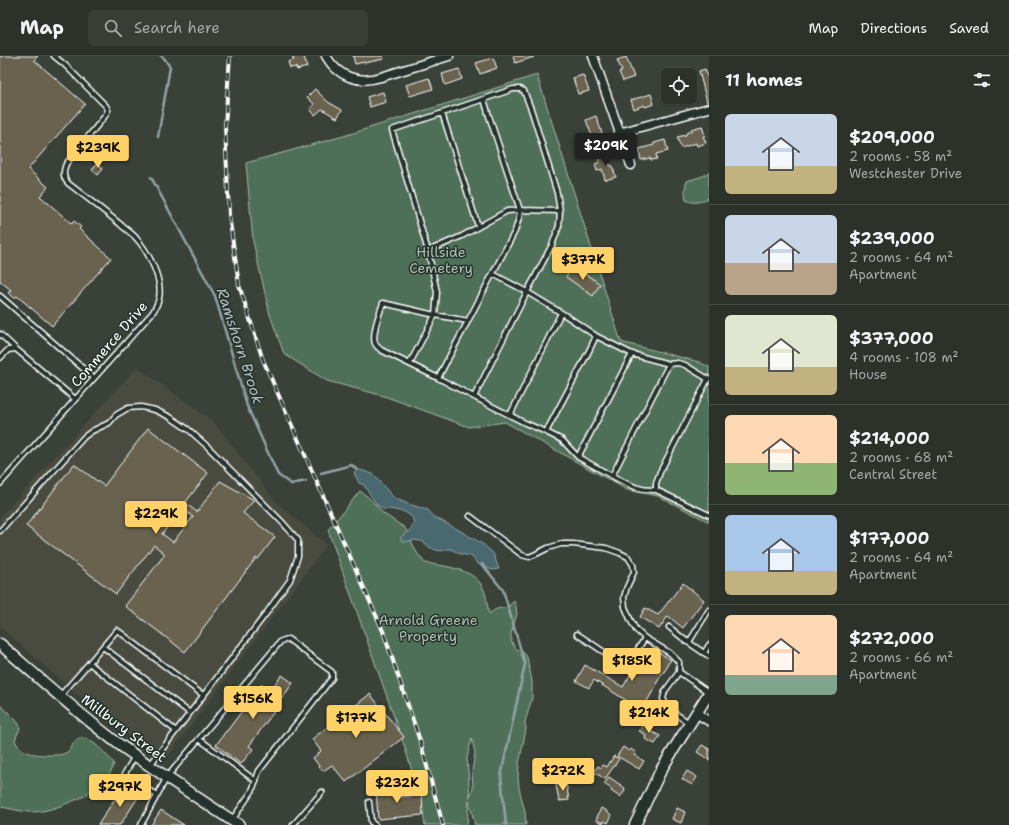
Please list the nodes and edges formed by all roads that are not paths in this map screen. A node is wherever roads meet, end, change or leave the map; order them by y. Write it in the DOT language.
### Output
graph roads {
  1 [pos="54,56"];
  2 [pos="326,56"];
  3 [pos="449,56"];
  4 [pos="593,56"];
  5 [pos="484,99"];
  6 [pos="709,108"];
  7 [pos="442,113"];
  8 [pos="619,133"];
  9 [pos="630,165"];
  10 [pos="520,210"];
  11 [pos="560,211"];
  12 [pos="478,226"];
  13 [pos="428,251"];
  14 [pos="493,274"];
  15 [pos="527,292"];
  16 [pos="0,296"];
  17 [pos="561,312"];
  18 [pos="435,315"];
  19 [pos="468,321"];
  20 [pos="0,334"];
  21 [pos="596,336"];
  22 [pos="16,349"];
  23 [pos="632,354"];
  24 [pos="0,358"];
  25 [pos="410,363"];
  26 [pos="669,364"];
  27 [pos="94,378"];
  28 [pos="438,378"];
  29 [pos="708,379"];
  30 [pos="474,397"];
  31 [pos="75,399"];
  32 [pos="510,415"];
  33 [pos="546,432"];
  34 [pos="578,457"];
  35 [pos="612,476"];
  36 [pos="0,484"];
  37 [pos="656,490"];
  38 [pos="709,515"];
  39 [pos="470,516"];
  40 [pos="0,530"];
  41 [pos="709,610"];
  42 [pos="669,627"];
  43 [pos="577,634"];
  44 [pos="645,638"];
  45 [pos="689,642"];
  46 [pos="709,645"];
  47 [pos="1,647"];
  48 [pos="103,647"];
  49 [pos="704,653"];
  50 [pos="709,656"];
  51 [pos="89,663"];
  52 [pos="679,672"];
  53 [pos="709,693"];
  54 [pos="203,695"];
  55 [pos="60,696"];
  56 [pos="190,713"];
  57 [pos="696,713"];
  58 [pos="709,721"];
  59 [pos="690,723"];
  60 [pos="176,731"];
  61 [pos="199,739"];
  62 [pos="135,756"];
  63 [pos="150,766"];
  64 [pos="167,777"];
  65 [pos="256,781"];
  66 [pos="322,792"];
  67 [pos="157,795"];
  68 [pos="369,802"];
  69 [pos="235,823"];
  70 [pos="141,825"];
  71 [pos="293,825"];
  72 [pos="375,825"];
  73 [pos="635,825"];
  1 -- 27 [label="lane, Commerce Drive"];
  2 -- 3 [label="street"];
  4 -- 8 [label="street"];
  5 -- 7 [label="lane"];
  5 -- 10 [label="lane"];
  5 -- 11 [label="lane"];
  6 -- 8 [label="street"];
  7 -- 12 [label="lane"];
  7 -- 13 [label="lane"];
  8 -- 9 [label="street"];
  10 -- 11 [label="lane"];
  10 -- 12 [label="lane"];
  10 -- 14 [label="lane"];
  11 -- 15 [label="lane"];
  12 -- 13 [label="lane"];
  13 -- 18 [label="lane"];
  14 -- 15 [label="lane"];
  14 -- 19 [label="lane"];
  15 -- 17 [label="lane"];
  15 -- 30 [label="lane"];
  16 -- 27 [label="lane"];
  17 -- 21 [label="lane"];
  17 -- 32 [label="lane"];
  18 -- 19 [label="lane"];
  18 -- 25 [label="lane"];
  18 -- 25 [label="lane"];
  19 -- 28 [label="lane"];
  20 -- 22 [label="lane"];
  21 -- 23 [label="lane"];
  21 -- 33 [label="lane"];
  22 -- 24 [label="lane"];
  22 -- 31 [label="lane"];
  23 -- 26 [label="lane"];
  23 -- 34 [label="lane"];
  25 -- 28 [label="lane"];
  26 -- 29 [label="lane"];
  26 -- 35 [label="lane"];
  27 -- 31 [label="lane, Commerce Drive"];
  28 -- 30 [label="lane"];
  29 -- 37 [label="lane"];
  30 -- 32 [label="lane"];
  31 -- 36 [label="lane, Commerce Drive"];
  32 -- 33 [label="lane"];
  33 -- 34 [label="lane"];
  34 -- 35 [label="lane"];
  35 -- 37 [label="lane"];
  37 -- 38 [label="lane"];
  39 -- 44 [label="lane"];
  40 -- 54 [label="lane"];
  41 -- 45 [label="lane"];
  42 -- 45 [label="lane"];
  43 -- 44 [label="lane"];
  44 -- 52 [label="lane"];
  45 -- 49 [label="lane"];
  46 -- 49 [label="lane"];
  47 -- 55 [label="street, Millbury Street"];
  48 -- 51 [label="lane"];
  48 -- 54 [label="lane"];
  48 -- 56 [label="lane"];
  49 -- 50 [label="lane"];
  51 -- 55 [label="lane"];
  51 -- 60 [label="lane"];
  52 -- 53 [label="lane"];
  52 -- 59 [label="lane"];
  53 -- 57 [label="street"];
  54 -- 56 [label="lane"];
  55 -- 62 [label="street, Millbury Street"];
  56 -- 60 [label="lane"];
  57 -- 58 [label="street"];
  57 -- 59 [label="street"];
  59 -- 73 [label="street"];
  60 -- 63 [label="lane"];
  61 -- 64 [label="lane"];
  61 -- 65 [label="lane"];
  61 -- 65 [label="lane"];
  62 -- 63 [label="street, Millbury Street"];
  62 -- 67 [label="lane"];
  63 -- 64 [label="street, Millbury Street"];
  64 -- 67 [label="lane"];
  64 -- 69 [label="street, Millbury Street"];
  65 -- 69 [label="lane"];
  66 -- 71 [label="lane"];
  67 -- 70 [label="lane"];
  68 -- 72 [label="lane"];
}
